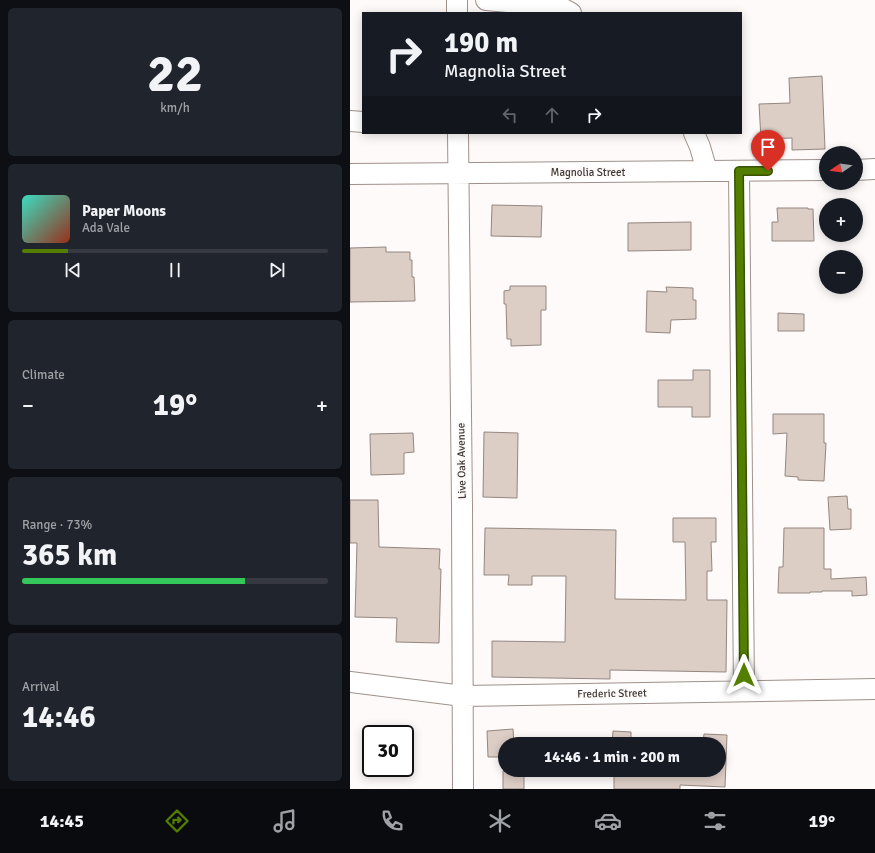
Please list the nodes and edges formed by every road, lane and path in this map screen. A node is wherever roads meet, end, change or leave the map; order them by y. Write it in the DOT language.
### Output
graph roads {
  1 [pos="457,0"];
  2 [pos="486,0"];
  3 [pos="457,12"];
  4 [pos="569,12"];
  5 [pos="350,121"];
  6 [pos="362,122"];
  7 [pos="458,134"];
  8 [pos="694,134"];
  9 [pos="875,169"];
  10 [pos="819,170"];
  11 [pos="863,170"];
  12 [pos="739,171"];
  13 [pos="707,172"];
  14 [pos="350,174"];
  15 [pos="458,174"];
  16 [pos="350,682"];
  17 [pos="875,689"];
  18 [pos="744,691"];
  19 [pos="463,696"];
  20 [pos="463,789"];
  1 -- 3 [label="street"];
  2 -- 4 [label="street"];
  5 -- 6 [label="street"];
  7 -- 15 [label="street, Live Oak Avenue"];
  8 -- 13 [label="street"];
  9 -- 11 [label="street"];
  10 -- 12 [label="street, Magnolia Street"];
  12 -- 13 [label="street, Magnolia Street"];
  12 -- 18 [label="street"];
  13 -- 15 [label="street, Magnolia Street"];
  14 -- 15 [label="street, Magnolia Street"];
  15 -- 19 [label="street, Live Oak Avenue"];
  16 -- 19 [label="street, Frederic Street"];
  17 -- 18 [label="street, Frederic Street"];
  18 -- 19 [label="street, Frederic Street"];
  19 -- 20 [label="street, Live Oak Avenue"];
}
